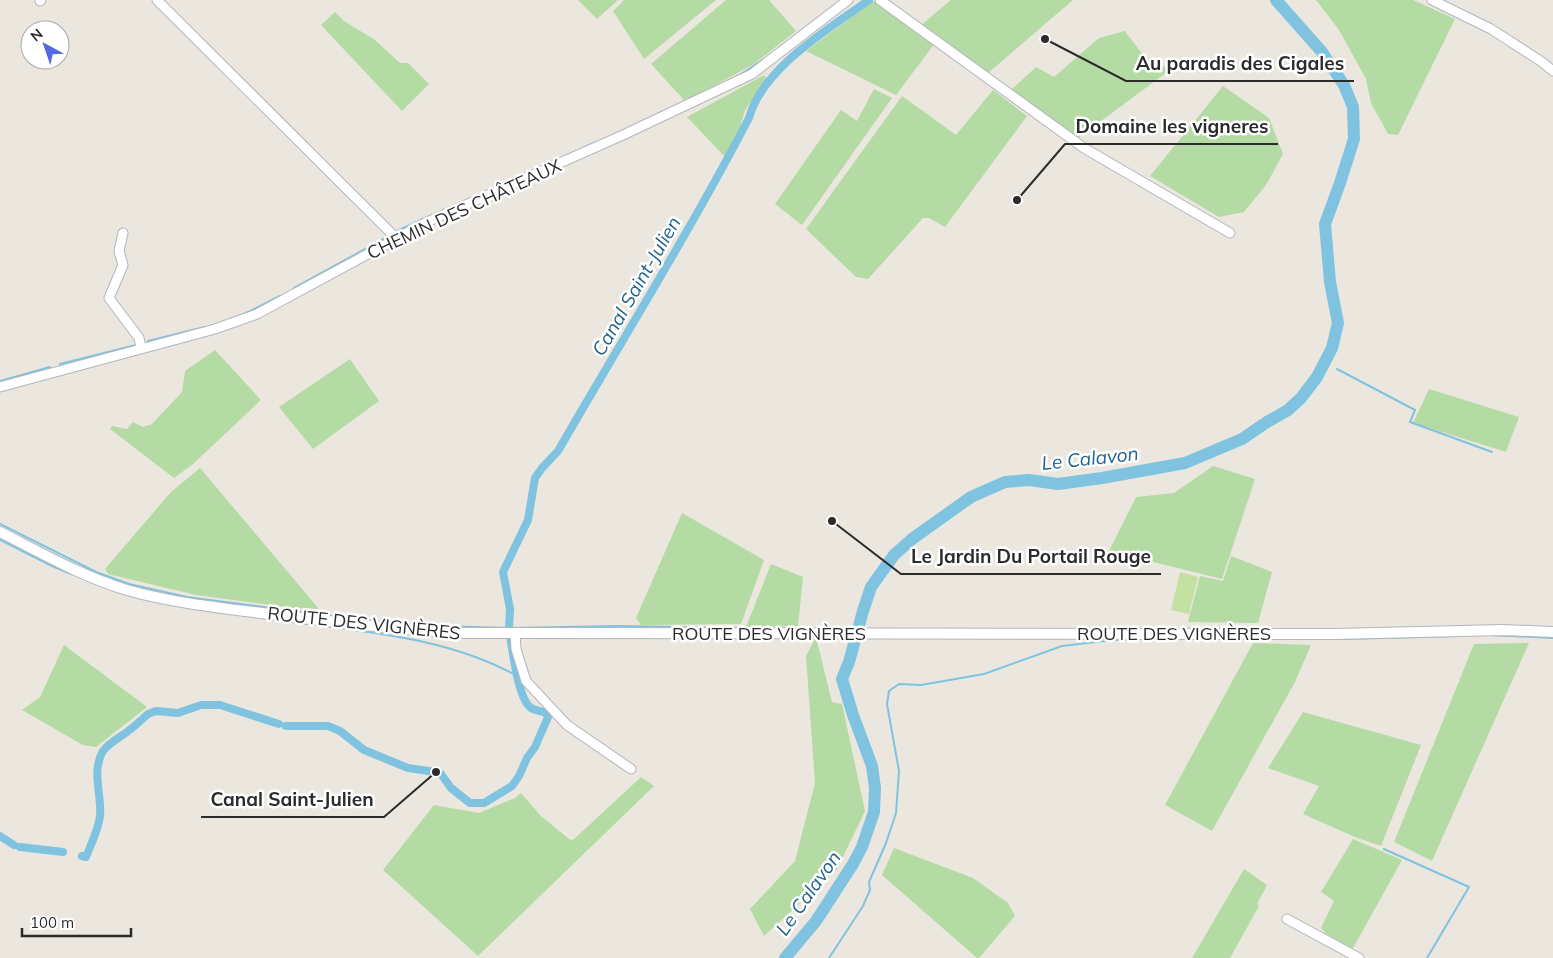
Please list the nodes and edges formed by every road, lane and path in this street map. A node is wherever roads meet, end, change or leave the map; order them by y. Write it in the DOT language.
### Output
graph roads {
  1 [pos="157,0"];
  2 [pos="848,0"];
  3 [pos="880,0"];
  4 [pos="1432,0"];
  5 [pos="1553,71"];
  6 [pos="123,233"];
  7 [pos="1230,233"];
  8 [pos="396,238"];
  9 [pos="141,348"];
  10 [pos="0,387"];
  11 [pos="0,532"];
  12 [pos="1552,629"];
  13 [pos="510,633"];
  14 [pos="631,769"];
  15 [pos="1287,919"];
  16 [pos="1359,958"];
  1 -- 8 [label="street"];
  2 -- 8 [label="street, CHEMIN DES CHÂTEAUX"];
  3 -- 7 [label="street"];
  4 -- 5 [label="street"];
  6 -- 9 [label="street"];
  8 -- 9 [label="street, CHEMIN DES CHÂTEAUX"];
  9 -- 10 [label="street, CHEMIN DES CHÂTEAUX"];
  11 -- 13 [label="street, ROUTE DES VIGNÈRES"];
  12 -- 13 [label="street, ROUTE DES VIGNÈRES"];
  13 -- 14 [label="street"];
  15 -- 16 [label="street"];
}
